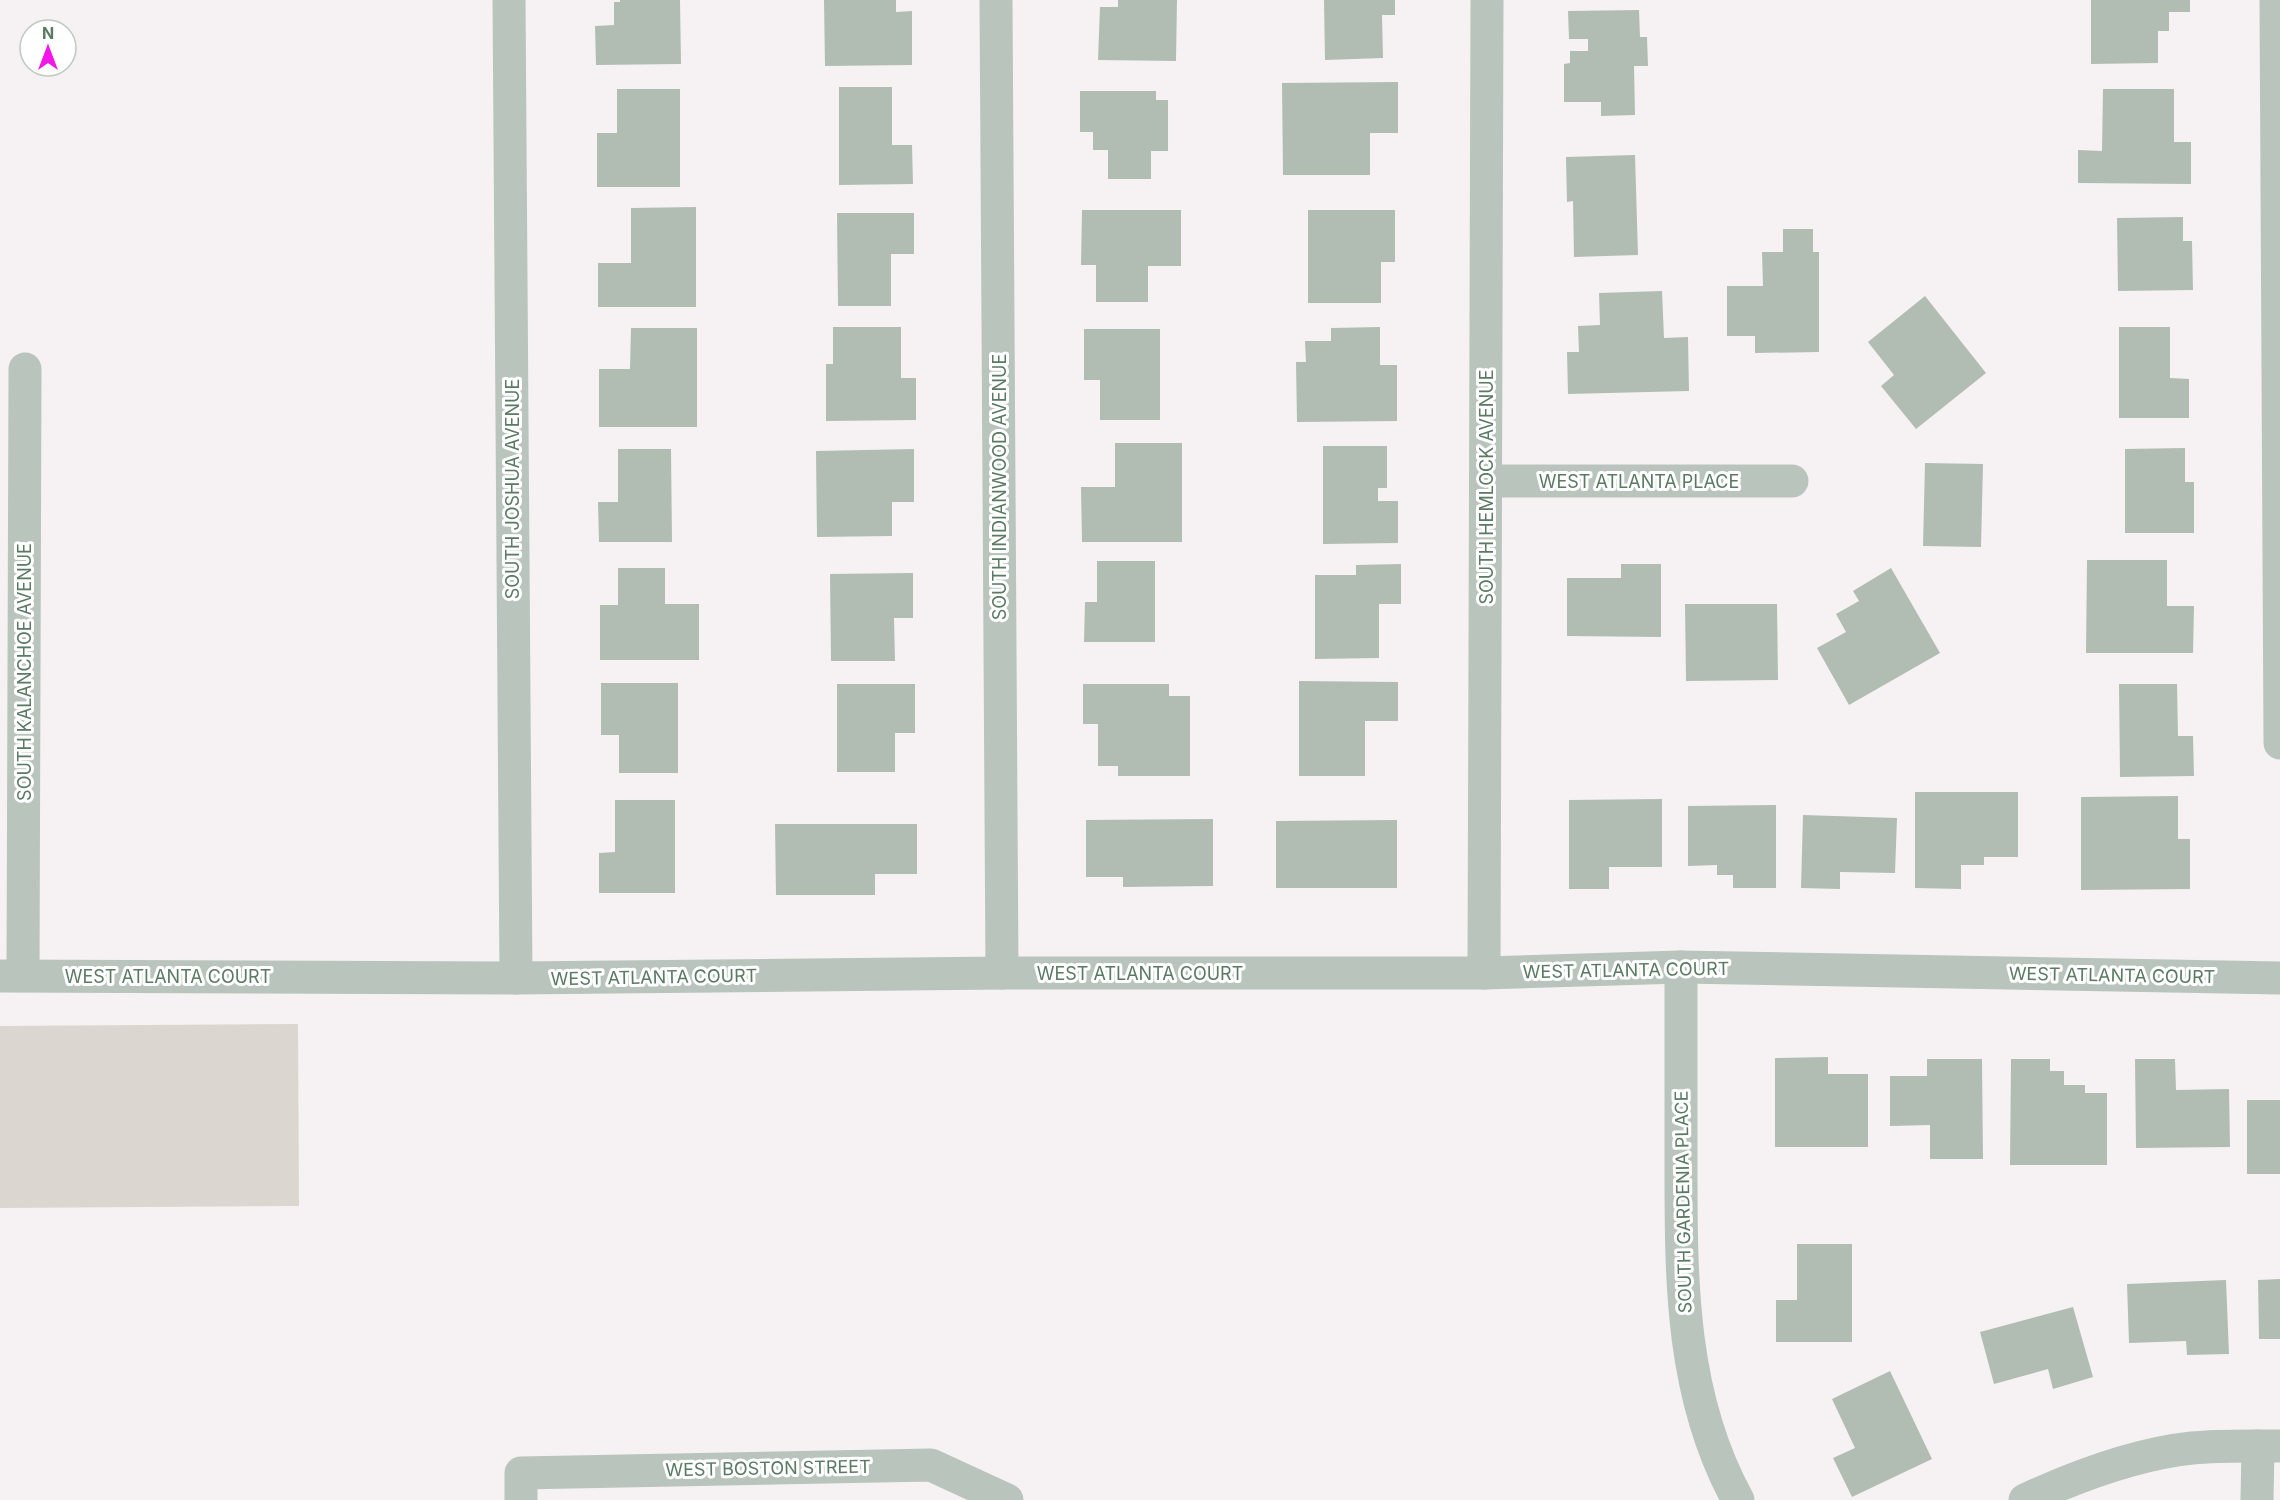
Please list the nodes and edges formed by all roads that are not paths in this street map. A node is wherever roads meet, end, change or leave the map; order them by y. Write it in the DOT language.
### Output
graph roads {
  1 [pos="509,0"];
  2 [pos="996,0"];
  3 [pos="1487,0"];
  4 [pos="2276,0"];
  5 [pos="25,369"];
  6 [pos="1486,481"];
  7 [pos="1792,481"];
  8 [pos="2280,743"];
  9 [pos="1681,967"];
  10 [pos="1002,973"];
  11 [pos="1484,973"];
  12 [pos="12,975"];
  13 [pos="516,978"];
  14 [pos="2280,978"];
  15 [pos="2269,1446"];
  16 [pos="521,1486"];
  17 [pos="1006,1500"];
  18 [pos="1738,1500"];
  19 [pos="2025,1500"];
  20 [pos="2257,1500"];
  1 -- 13 [label="street, SOUTH JOSHUA AVENUE"];
  2 -- 10 [label="street, SOUTH INDIANWOOD AVENUE"];
  3 -- 6 [label="street, SOUTH HEMLOCK AVENUE"];
  4 -- 8 [label="street"];
  5 -- 12 [label="street, SOUTH KALANCHOE AVENUE"];
  6 -- 7 [label="street, WEST ATLANTA PLACE"];
  6 -- 11 [label="street, SOUTH HEMLOCK AVENUE"];
  9 -- 11 [label="street, WEST ATLANTA COURT"];
  9 -- 14 [label="street, WEST ATLANTA COURT"];
  9 -- 18 [label="street, SOUTH GARDENIA PLACE"];
  10 -- 11 [label="street, WEST ATLANTA COURT"];
  10 -- 13 [label="street, WEST ATLANTA COURT"];
  12 -- 13 [label="street, WEST ATLANTA COURT"];
  15 -- 19 [label="street"];
  15 -- 20 [label="street"];
  16 -- 17 [label="street, WEST BOSTON STREET"];
}
